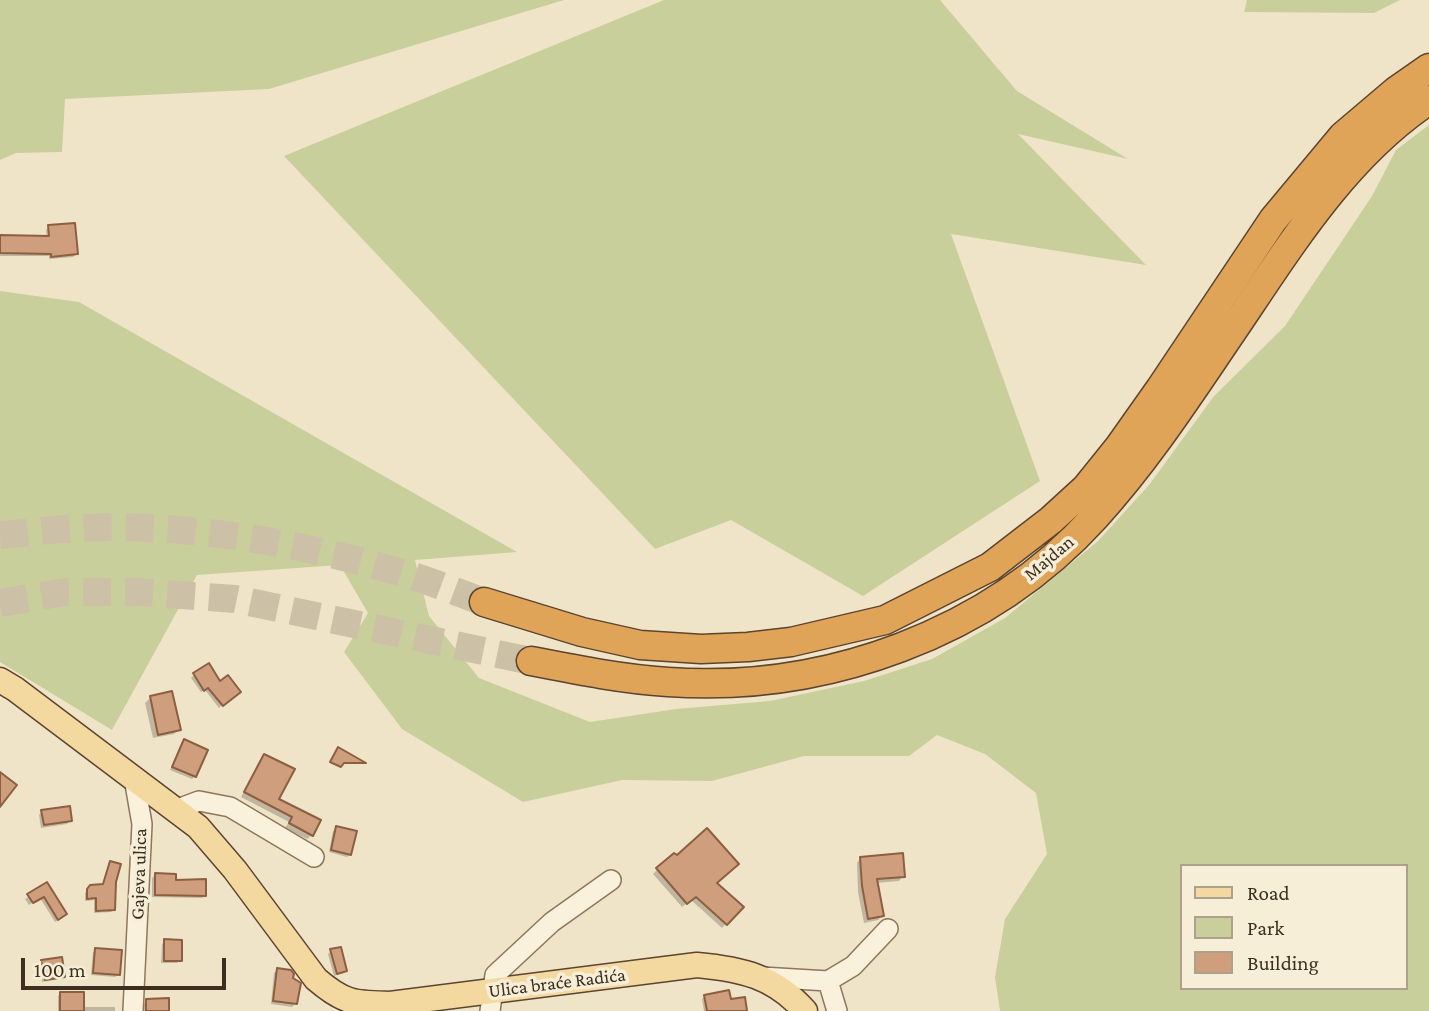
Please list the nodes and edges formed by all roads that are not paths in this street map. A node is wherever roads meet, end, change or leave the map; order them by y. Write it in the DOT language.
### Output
graph roads {
  1 [pos="1429,68"];
  2 [pos="1429,100"];
  3 [pos="484,602"];
  4 [pos="531,662"];
  5 [pos="0,680"];
  6 [pos="134,778"];
  7 [pos="175,810"];
  8 [pos="314,857"];
  9 [pos="611,880"];
  10 [pos="888,929"];
  11 [pos="761,977"];
  12 [pos="828,981"];
  13 [pos="491,1001"];
  14 [pos="133,1011"];
  15 [pos="804,1011"];
  16 [pos="837,1011"];
  1 -- 3 [label="highway, Majdan"];
  2 -- 4 [label="highway, Majdan"];
  5 -- 6 [label="main road"];
  6 -- 7 [label="main road, Ulica braće Radića"];
  6 -- 14 [label="street, Gajeva ulica"];
  7 -- 8 [label="street"];
  7 -- 13 [label="main road, Ulica braće Radića"];
  9 -- 13 [label="street"];
  10 -- 12 [label="street"];
  11 -- 12 [label="street"];
  11 -- 13 [label="main road, Ulica braće Radića"];
  11 -- 15 [label="main road, Ulica braće Radića"];
  12 -- 16 [label="street"];
}
